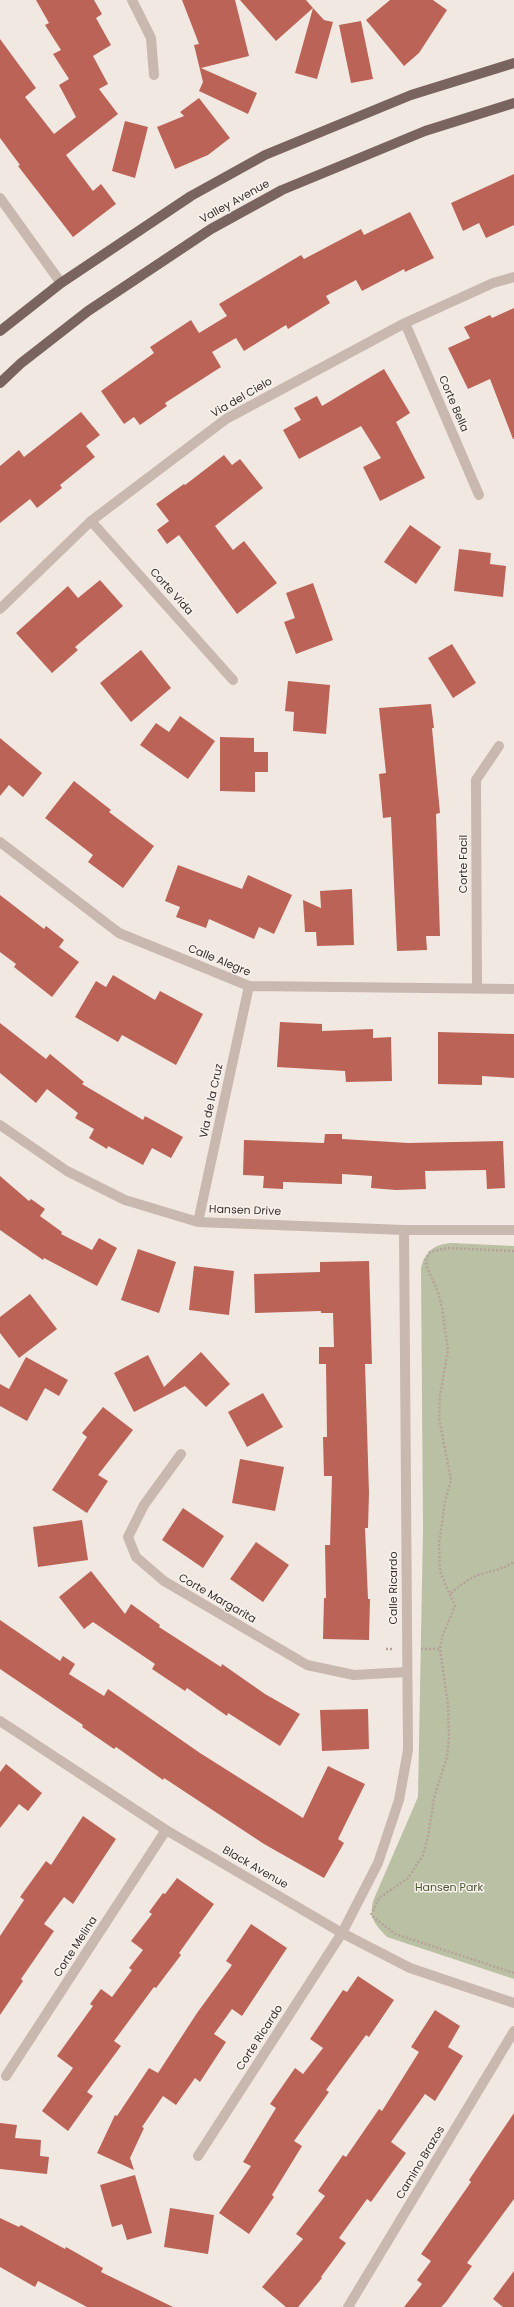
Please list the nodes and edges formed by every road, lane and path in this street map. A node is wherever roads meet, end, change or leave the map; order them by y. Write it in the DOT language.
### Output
graph roads {
  1 [pos="132,0"];
  2 [pos="514,63"];
  3 [pos="154,75"];
  4 [pos="514,103"];
  5 [pos="0,198"];
  6 [pos="514,277"];
  7 [pos="61,283"];
  8 [pos="405,323"];
  9 [pos="0,331"];
  10 [pos="0,383"];
  11 [pos="479,495"];
  12 [pos="91,521"];
  13 [pos="0,609"];
  14 [pos="233,680"];
  15 [pos="499,746"];
  16 [pos="0,842"];
  17 [pos="249,986"];
  18 [pos="477,988"];
  19 [pos="514,988"];
  20 [pos="0,1125"];
  21 [pos="198,1222"];
  22 [pos="404,1230"];
  23 [pos="514,1230"];
  24 [pos="514,1251"];
  25 [pos="181,1454"];
  26 [pos="514,1562"];
  27 [pos="451,1593"];
  28 [pos="407,1672"];
  29 [pos="0,1722"];
  30 [pos="166,1830"];
  31 [pos="342,1932"];
  32 [pos="514,1973"];
  33 [pos="514,2003"];
  34 [pos="514,2031"];
  35 [pos="6,2076"];
  36 [pos="198,2156"];
  37 [pos="348,2307"];
  1 -- 3 [label="street"];
  2 -- 7 [label="main road"];
  4 -- 10 [label="main road, Valley Avenue"];
  5 -- 7 [label="street"];
  6 -- 8 [label="street, Via del Cielo"];
  7 -- 9 [label="main road"];
  8 -- 11 [label="street, Corte Bella"];
  8 -- 12 [label="street, Via del Cielo"];
  12 -- 13 [label="street, Via del Cielo"];
  12 -- 14 [label="street, Corte Vida"];
  15 -- 18 [label="street, Corte Facil"];
  16 -- 17 [label="street, Calle Alegre"];
  17 -- 18 [label="street, Calle Alegre"];
  17 -- 21 [label="street, Via de la Cruz"];
  18 -- 19 [label="street, Calle Alegre"];
  20 -- 21 [label="street, Hansen Drive"];
  21 -- 22 [label="street, Hansen Drive"];
  22 -- 23 [label="street, Hansen Drive"];
  22 -- 28 [label="street, Calle Ricardo"];
  24 -- 27 [label="path"];
  25 -- 28 [label="street, Corte Margarita"];
  26 -- 27 [label="path"];
  27 -- 32 [label="path"];
  28 -- 31 [label="street, Calle Ricardo"];
  29 -- 30 [label="street, Black Avenue"];
  30 -- 31 [label="street, Black Avenue"];
  30 -- 35 [label="street, Corte Melina"];
  31 -- 33 [label="street, Black Avenue"];
  31 -- 36 [label="street, Corte Ricardo"];
  34 -- 37 [label="street, Camino Brazos"];
}
